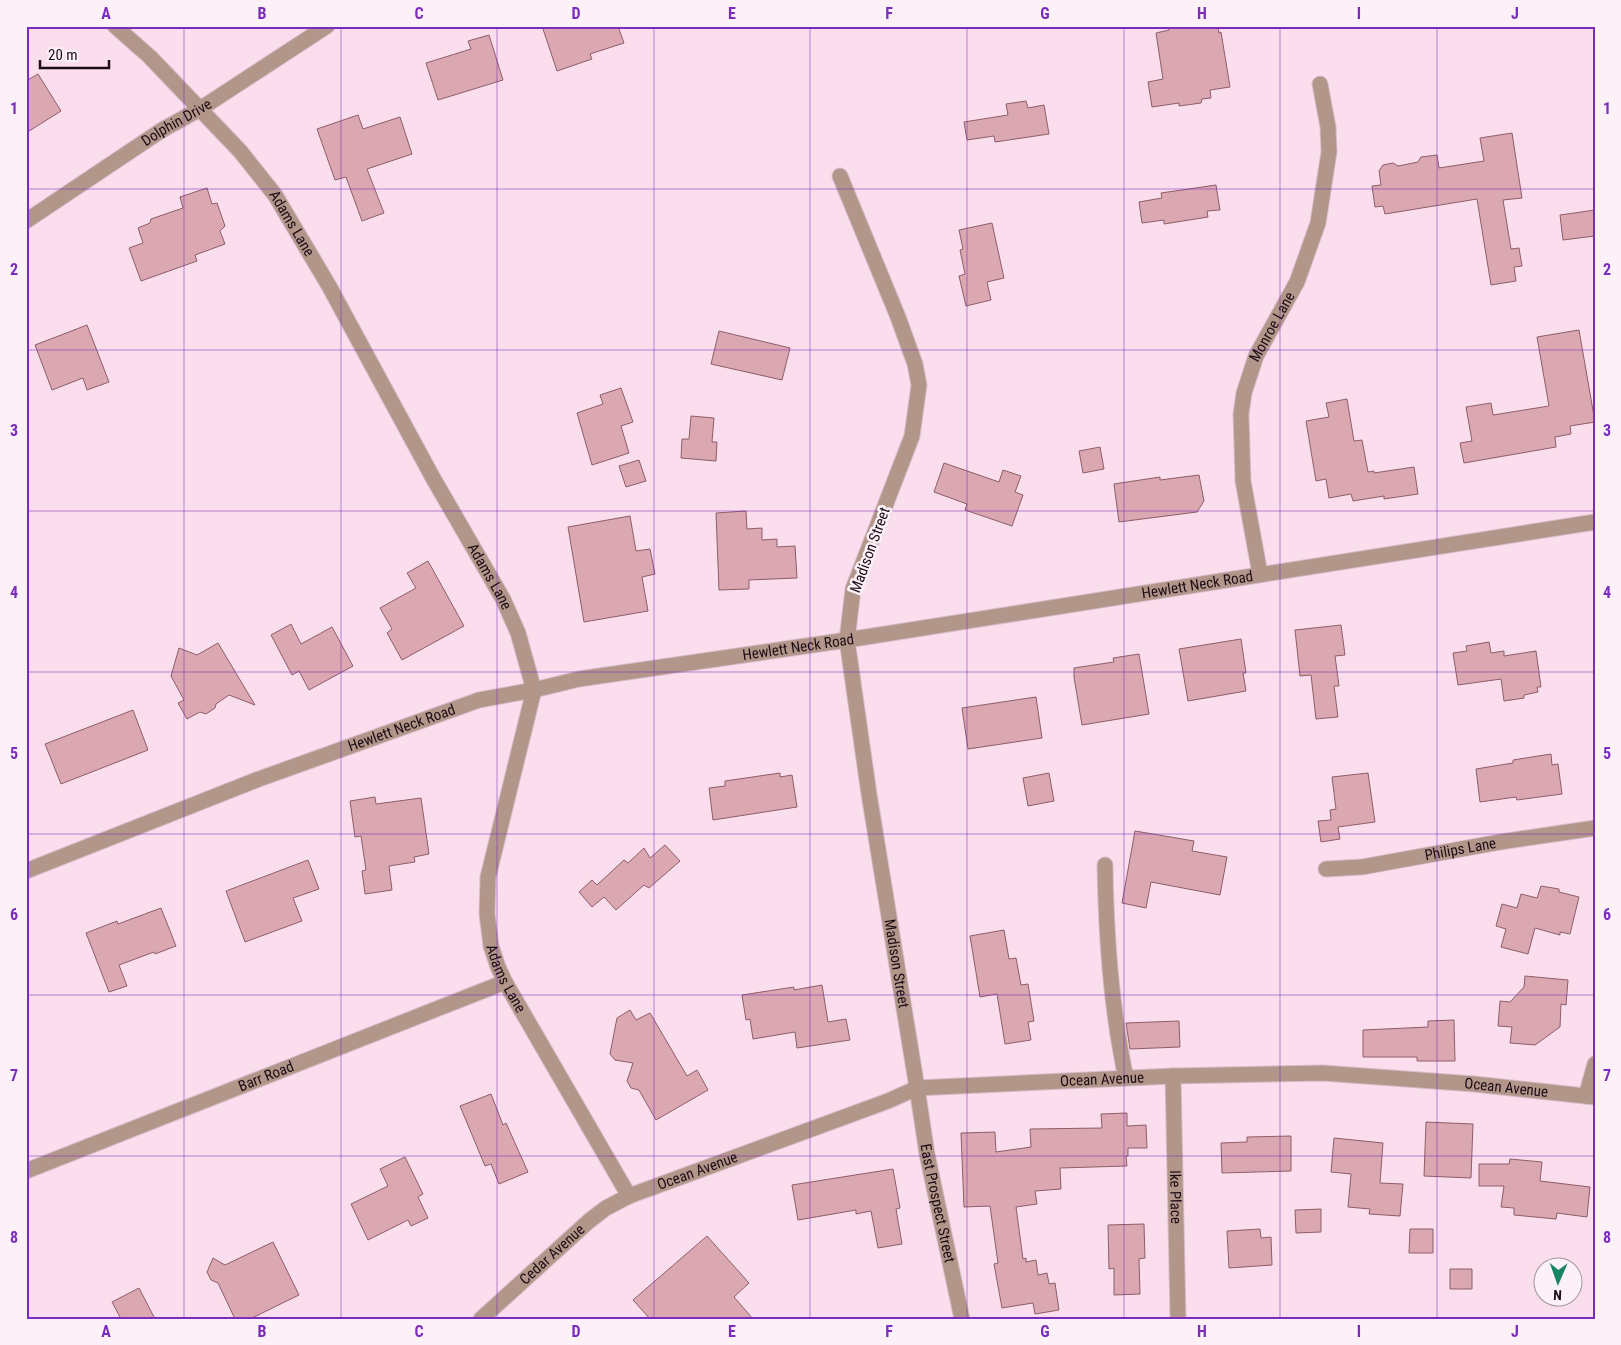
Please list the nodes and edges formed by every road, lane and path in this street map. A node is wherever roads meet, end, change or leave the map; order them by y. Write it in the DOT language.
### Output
graph roads {
  1 [pos="115,26"];
  2 [pos="327,26"];
  3 [pos="1320,84"];
  4 [pos="200,109"];
  5 [pos="840,176"];
  6 [pos="26,221"];
  7 [pos="1595,522"];
  8 [pos="1260,574"];
  9 [pos="847,640"];
  10 [pos="534,690"];
  11 [pos="1595,828"];
  12 [pos="1105,866"];
  13 [pos="1326,869"];
  14 [pos="26,872"];
  15 [pos="505,982"];
  16 [pos="1595,1064"];
  17 [pos="1173,1076"];
  18 [pos="1126,1078"];
  19 [pos="918,1088"];
  20 [pos="1591,1097"];
  21 [pos="26,1171"];
  22 [pos="629,1196"];
  23 [pos="481,1319"];
  24 [pos="962,1319"];
  25 [pos="1178,1319"];
  1 -- 4 [label="street, Adams Lane"];
  2 -- 4 [label="street, Dolphin Drive"];
  3 -- 8 [label="street, Monroe Lane"];
  4 -- 6 [label="street, Dolphin Drive"];
  4 -- 10 [label="street, Adams Lane"];
  5 -- 9 [label="street, Madison Street"];
  7 -- 8 [label="street, Hewlett Neck Road"];
  8 -- 9 [label="street, Hewlett Neck Road"];
  9 -- 10 [label="street, Hewlett Neck Road"];
  9 -- 19 [label="street, Madison Street"];
  10 -- 14 [label="street, Hewlett Neck Road"];
  10 -- 15 [label="street, Adams Lane"];
  11 -- 13 [label="street, Philips Lane"];
  12 -- 18 [label="street"];
  15 -- 21 [label="street, Barr Road"];
  15 -- 22 [label="street, Adams Lane"];
  16 -- 20 [label="street"];
  17 -- 18 [label="street, Ocean Avenue"];
  17 -- 20 [label="street, Ocean Avenue"];
  17 -- 25 [label="street, Ike Place"];
  18 -- 19 [label="street, Ocean Avenue"];
  19 -- 22 [label="street, Ocean Avenue"];
  19 -- 24 [label="street, East Prospect Street"];
  22 -- 23 [label="street, Cedar Avenue"];
}
